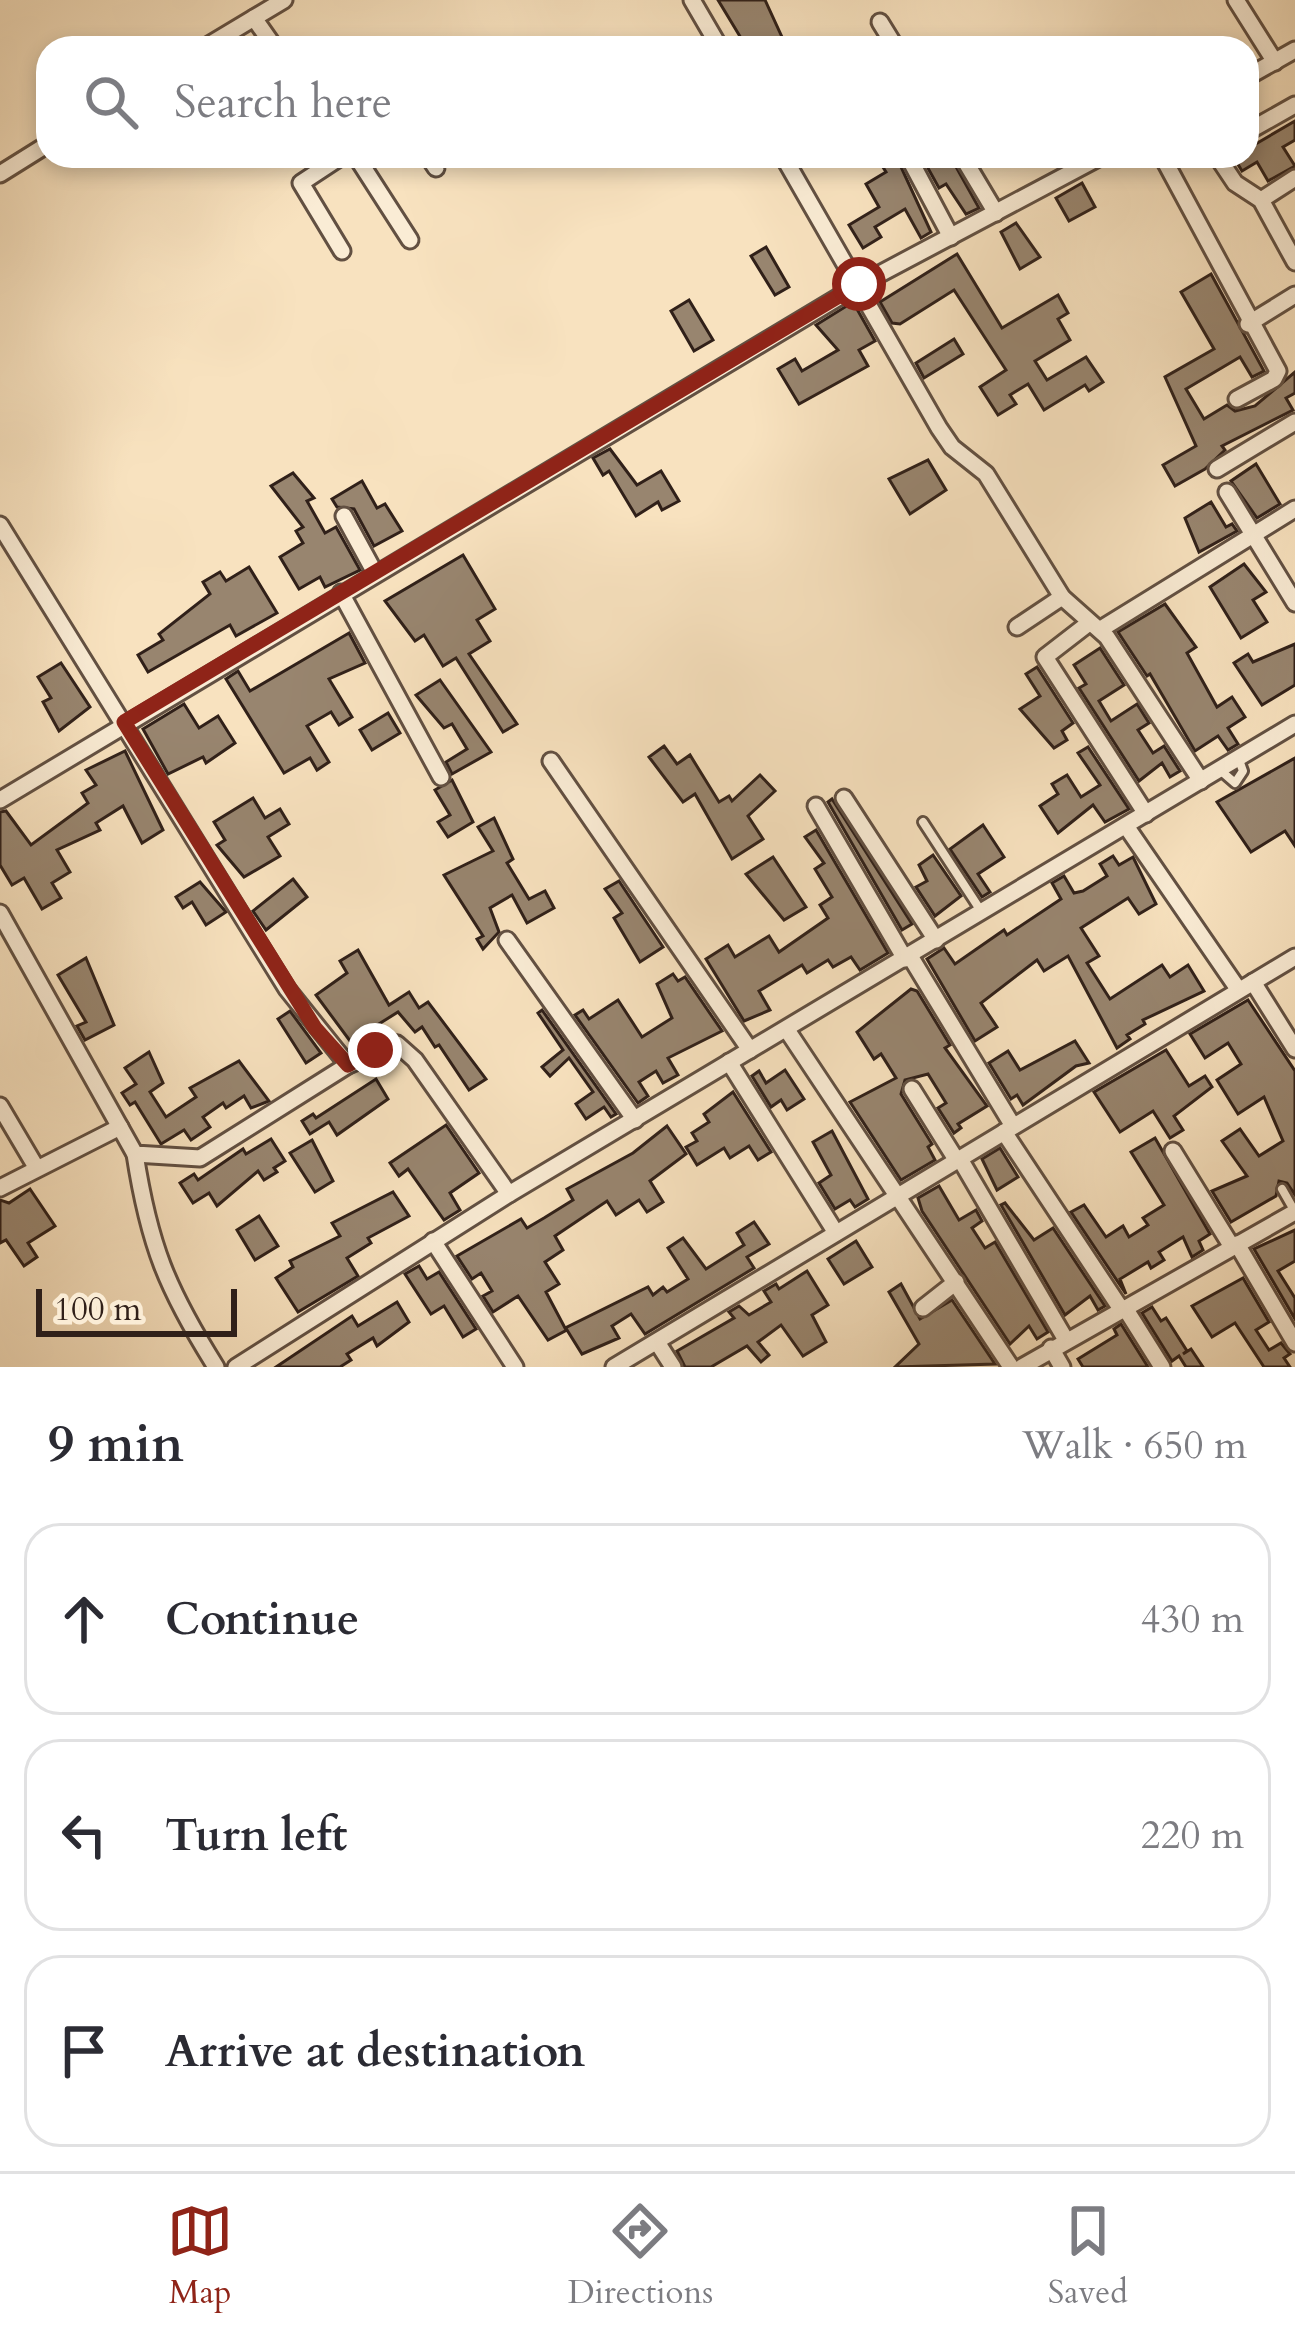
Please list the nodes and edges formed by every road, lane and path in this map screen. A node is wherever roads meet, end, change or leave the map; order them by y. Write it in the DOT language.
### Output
graph roads {
  1 [pos="284,0"];
  2 [pos="692,0"];
  3 [pos="1236,0"];
  4 [pos="254,18"];
  5 [pos="880,22"];
  6 [pos="224,36"];
  7 [pos="267,36"];
  8 [pos="713,36"];
  9 [pos="889,36"];
  10 [pos="1259,36"];
  11 [pos="1259,37"];
  12 [pos="1295,50"];
  13 [pos="1275,62"];
  14 [pos="1259,71"];
  15 [pos="1295,105"];
  16 [pos="1259,125"];
  17 [pos="36,152"];
  18 [pos="324,168"];
  19 [pos="364,168"];
  20 [pos="790,168"];
  21 [pos="915,168"];
  22 [pos="969,168"];
  23 [pos="1079,168"];
  24 [pos="1168,168"];
  25 [pos="1224,168"];
  26 [pos="0,174"];
  27 [pos="1295,178"];
  28 [pos="1261,200"];
  29 [pos="996,212"];
  30 [pos="952,237"];
  31 [pos="410,241"];
  32 [pos="342,251"];
  33 [pos="1295,262"];
  34 [pos="859,284"];
  35 [pos="1295,295"];
  36 [pos="1248,324"];
  37 [pos="1238,399"];
  38 [pos="1295,422"];
  39 [pos="1217,469"];
  40 [pos="1227,492"];
  41 [pos="1295,509"];
  42 [pos="344,516"];
  43 [pos="0,525"];
  44 [pos="1251,536"];
  45 [pos="375,574"];
  46 [pos="341,593"];
  47 [pos="1062,597"];
  48 [pos="1295,604"];
  49 [pos="1095,626"];
  50 [pos="1016,627"];
  51 [pos="124,722"];
  52 [pos="1295,724"];
  53 [pos="551,760"];
  54 [pos="441,777"];
  55 [pos="1201,781"];
  56 [pos="844,798"];
  57 [pos="0,800"];
  58 [pos="817,806"];
  59 [pos="1146,814"];
  60 [pos="923,822"];
  61 [pos="1126,826"];
  62 [pos="0,913"];
  63 [pos="982,913"];
  64 [pos="507,940"];
  65 [pos="936,940"];
  66 [pos="1295,957"];
  67 [pos="907,958"];
  68 [pos="1245,986"];
  69 [pos="787,1030"];
  70 [pos="1295,1049"];
  71 [pos="750,1050"];
  72 [pos="729,1062"];
  73 [pos="348,1065"];
  74 [pos="912,1089"];
  75 [pos="0,1106"];
  76 [pos="634,1120"];
  77 [pos="120,1127"];
  78 [pos="1008,1129"];
  79 [pos="1173,1151"];
  80 [pos="136,1154"];
  81 [pos="958,1160"];
  82 [pos="36,1167"];
  83 [pos="0,1187"];
  84 [pos="1282,1189"];
  85 [pos="509,1194"];
  86 [pos="898,1198"];
  87 [pos="1295,1212"];
  88 [pos="836,1233"];
  89 [pos="433,1241"];
  90 [pos="1235,1245"];
  91 [pos="956,1282"];
  92 [pos="923,1308"];
  93 [pos="1123,1308"];
  94 [pos="1066,1340"];
  95 [pos="657,1342"];
  96 [pos="1295,1342"];
  97 [pos="1051,1348"];
  98 [pos="216,1367"];
  99 [pos="236,1367"];
  100 [pos="515,1367"];
  101 [pos="614,1367"];
  102 [pos="673,1367"];
  103 [pos="1011,1367"];
  104 [pos="1022,1367"];
  105 [pos="1062,1367"];
  106 [pos="1162,1367"];
  1 -- 4 [label="street"];
  2 -- 8 [label="street"];
  3 -- 10 [label="street"];
  4 -- 6 [label="street"];
  4 -- 7 [label="street"];
  5 -- 9 [label="street"];
  11 -- 13 [label="street"];
  12 -- 13 [label="street"];
  13 -- 14 [label="street"];
  15 -- 16 [label="street"];
  17 -- 26 [label="street"];
  18 -- 32 [label="street"];
  19 -- 31 [label="street"];
  20 -- 34 [label="street"];
  21 -- 30 [label="street"];
  22 -- 29 [label="street"];
  23 -- 29 [label="street"];
  24 -- 36 [label="street"];
  25 -- 28 [label="street"];
  27 -- 28 [label="street"];
  28 -- 33 [label="street"];
  29 -- 30 [label="street"];
  30 -- 34 [label="street"];
  34 -- 45 [label="street"];
  34 -- 47 [label="street"];
  35 -- 36 [label="street"];
  36 -- 37 [label="street"];
  38 -- 39 [label="street"];
  40 -- 44 [label="street"];
  41 -- 44 [label="street"];
  42 -- 45 [label="street"];
  43 -- 51 [label="street"];
  44 -- 48 [label="street"];
  44 -- 49 [label="street"];
  45 -- 46 [label="street"];
  46 -- 51 [label="street"];
  46 -- 54 [label="street"];
  47 -- 49 [label="street"];
  47 -- 50 [label="street"];
  49 -- 55 [label="street"];
  49 -- 59 [label="street"];
  51 -- 57 [label="street"];
  51 -- 73 [label="street"];
  52 -- 55 [label="street"];
  53 -- 71 [label="street"];
  55 -- 59 [label="street"];
  56 -- 65 [label="street"];
  58 -- 67 [label="street"];
  59 -- 61 [label="street"];
  60 -- 63 [label="lane"];
  61 -- 63 [label="street"];
  61 -- 68 [label="street"];
  62 -- 77 [label="street"];
  63 -- 65 [label="street"];
  64 -- 76 [label="street"];
  65 -- 67 [label="street"];
  66 -- 68 [label="street"];
  67 -- 69 [label="street"];
  67 -- 78 [label="street"];
  68 -- 70 [label="street"];
  68 -- 78 [label="street"];
  69 -- 71 [label="street"];
  69 -- 86 [label="street"];
  71 -- 72 [label="street"];
  72 -- 76 [label="street"];
  72 -- 88 [label="street"];
  73 -- 80 [label="street"];
  73 -- 85 [label="street"];
  74 -- 81 [label="street"];
  75 -- 82 [label="street"];
  76 -- 85 [label="street"];
  77 -- 80 [label="street"];
  77 -- 82 [label="street"];
  78 -- 81 [label="street"];
  78 -- 93 [label="street"];
  79 -- 90 [label="street"];
  80 -- 98 [label="street"];
  81 -- 86 [label="street"];
  81 -- 94 [label="street"];
  82 -- 83 [label="street"];
  84 -- 87 [label="lane"];
  85 -- 89 [label="street"];
  86 -- 88 [label="street"];
  86 -- 91 [label="street"];
  87 -- 90 [label="street"];
  88 -- 95 [label="street"];
  89 -- 99 [label="street"];
  89 -- 100 [label="street"];
  90 -- 93 [label="street"];
  90 -- 96 [label="street"];
  91 -- 92 [label="street"];
  91 -- 103 [label="street"];
  93 -- 94 [label="street"];
  93 -- 106 [label="street"];
  94 -- 97 [label="street"];
  95 -- 101 [label="street"];
  95 -- 102 [label="street"];
  97 -- 104 [label="street"];
  97 -- 105 [label="street"];
}
